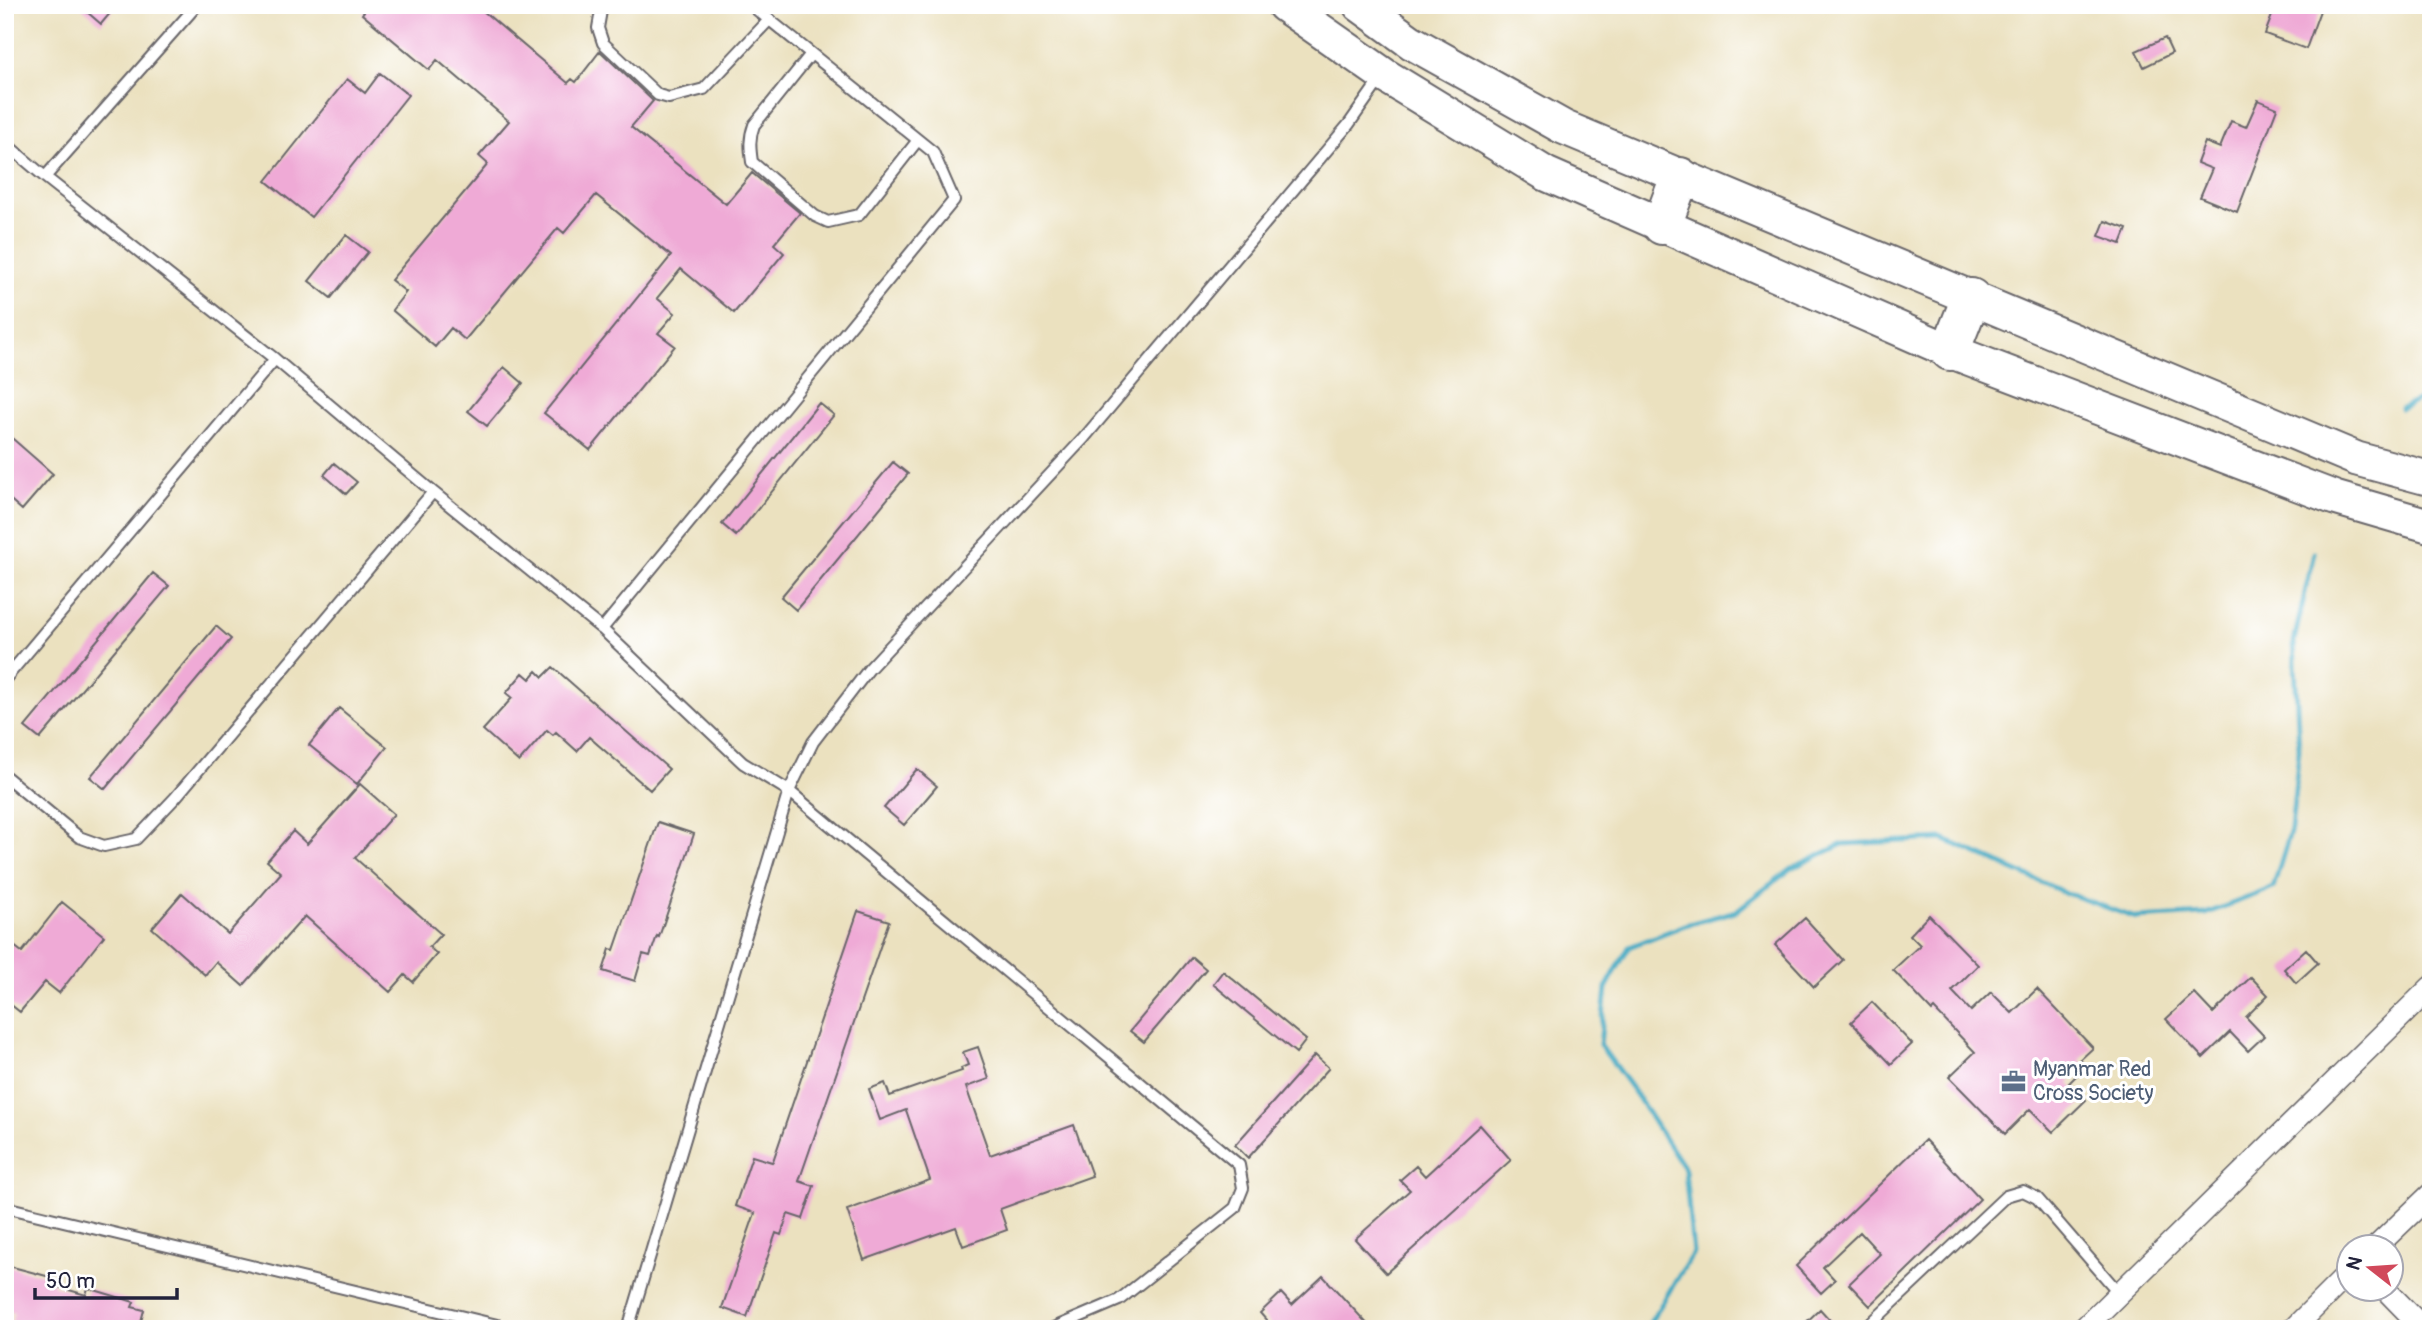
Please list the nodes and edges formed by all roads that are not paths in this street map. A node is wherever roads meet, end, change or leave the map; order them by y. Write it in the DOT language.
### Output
graph roads {
  1 [pos="197,5"];
  2 [pos="602,5"];
  3 [pos="751,5"];
  4 [pos="1284,5"];
  5 [pos="1360,5"];
  6 [pos="769,20"];
  7 [pos="811,54"];
  8 [pos="1384,75"];
  9 [pos="918,140"];
  10 [pos="5,143"];
  11 [pos="45,177"];
  12 [pos="1681,177"];
  13 [pos="1662,225"];
  14 [pos="1971,298"];
  15 [pos="1950,351"];
  16 [pos="275,359"];
  17 [pos="2431,479"];
  18 [pos="433,492"];
  19 [pos="2431,526"];
  20 [pos="602,629"];
  21 [pos="5,679"];
  22 [pos="5,776"];
  23 [pos="789,791"];
  24 [pos="2431,987"];
  25 [pos="2431,1194"];
  26 [pos="5,1207"];
  27 [pos="2392,1232"];
  28 [pos="2334,1288"];
  29 [pos="2119,1293"];
  30 [pos="2397,1302"];
  31 [pos="514,1329"];
  32 [pos="628,1329"];
  33 [pos="1051,1329"];
  34 [pos="1865,1329"];
  35 [pos="2083,1329"];
  36 [pos="2293,1329"];
  37 [pos="2424,1329"];
  1 -- 11 [label="lane"];
  2 -- 6 [label="lane"];
  3 -- 6 [label="lane"];
  4 -- 8 [label="main road"];
  5 -- 12 [label="main road"];
  6 -- 7 [label="lane"];
  7 -- 9 [label="lane"];
  7 -- 9 [label="lane"];
  8 -- 13 [label="main road"];
  8 -- 23 [label="lane"];
  9 -- 20 [label="lane"];
  10 -- 11 [label="lane"];
  11 -- 16 [label="lane"];
  12 -- 13 [label="highway"];
  12 -- 14 [label="main road"];
  13 -- 15 [label="main road"];
  14 -- 15 [label="highway"];
  14 -- 17 [label="main road"];
  15 -- 19 [label="main road"];
  16 -- 18 [label="lane"];
  16 -- 21 [label="lane"];
  18 -- 20 [label="lane"];
  18 -- 22 [label="lane"];
  20 -- 23 [label="lane"];
  23 -- 32 [label="lane"];
  23 -- 33 [label="lane"];
  24 -- 29 [label="street"];
  25 -- 27 [label="street"];
  26 -- 31 [label="lane"];
  28 -- 36 [label="street"];
  29 -- 34 [label="lane"];
  29 -- 35 [label="street"];
  30 -- 37 [label="street"];
}
